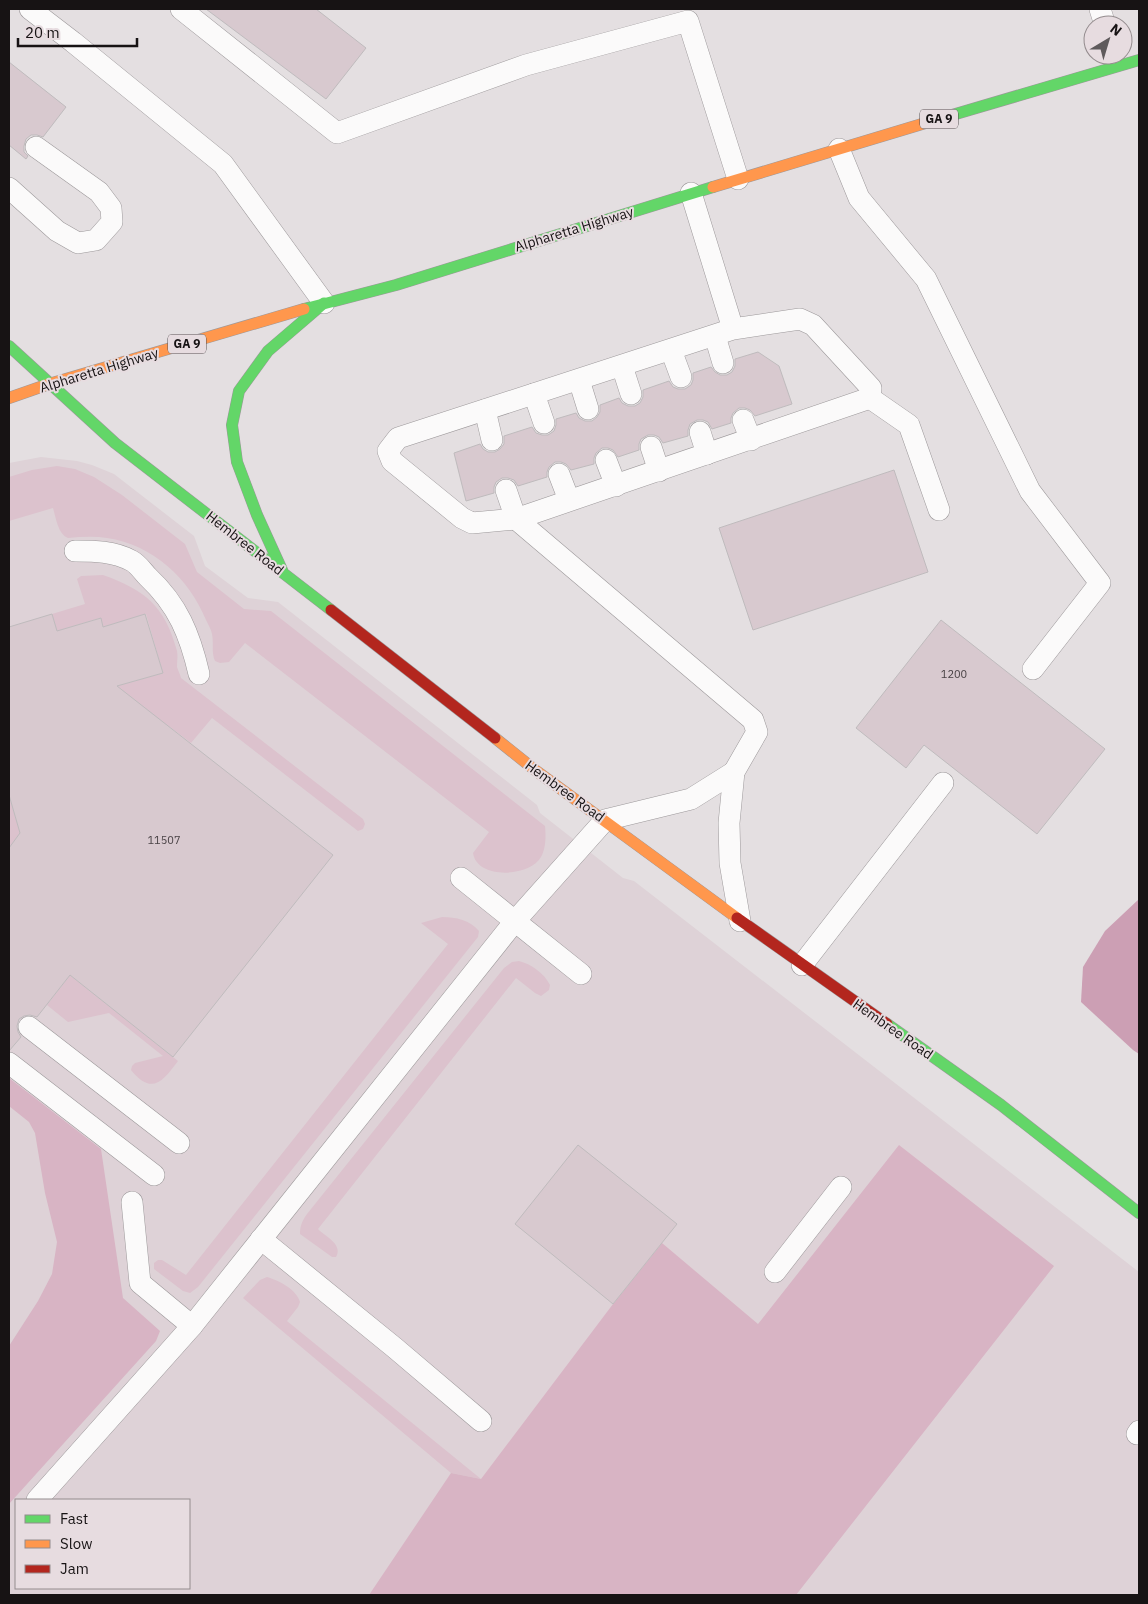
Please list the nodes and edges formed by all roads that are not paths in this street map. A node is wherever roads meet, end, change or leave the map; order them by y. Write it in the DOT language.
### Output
graph roads {
  1 [pos="30,9"];
  2 [pos="182,9"];
  3 [pos="684,15"];
  4 [pos="1104,65"];
  5 [pos="36,147"];
  6 [pos="839,149"];
  7 [pos="738,179"];
  8 [pos="9,188"];
  9 [pos="691,193"];
  10 [pos="324,304"];
  11 [pos="724,332"];
  12 [pos="9,346"];
  13 [pos="671,350"];
  14 [pos="723,363"];
  15 [pos="622,366"];
  16 [pos="681,377"];
  17 [pos="579,380"];
  18 [pos="49,384"];
  19 [pos="534,394"];
  20 [pos="631,394"];
  21 [pos="9,398"];
  22 [pos="870,398"];
  23 [pos="588,408"];
  24 [pos="485,410"];
  25 [pos="743,420"];
  26 [pos="544,423"];
  27 [pos="700,432"];
  28 [pos="492,440"];
  29 [pos="751,440"];
  30 [pos="651,447"];
  31 [pos="707,454"];
  32 [pos="606,460"];
  33 [pos="659,471"];
  34 [pos="559,474"];
  35 [pos="616,486"];
  36 [pos="506,490"];
  37 [pos="569,500"];
  38 [pos="939,510"];
  39 [pos="516,519"];
  40 [pos="75,551"];
  41 [pos="284,573"];
  42 [pos="1034,669"];
  43 [pos="199,674"];
  44 [pos="734,772"];
  45 [pos="943,783"];
  46 [pos="605,820"];
  47 [pos="461,878"];
  48 [pos="516,921"];
  49 [pos="740,921"];
  50 [pos="802,965"];
  51 [pos="581,974"];
  52 [pos="29,1027"];
  53 [pos="9,1063"];
  54 [pos="180,1143"];
  55 [pos="154,1175"];
  56 [pos="841,1187"];
  57 [pos="132,1202"];
  58 [pos="1139,1213"];
  59 [pos="261,1239"];
  60 [pos="775,1272"];
  61 [pos="192,1326"];
  62 [pos="480,1421"];
  63 [pos="38,1499"];
  1 -- 10 [label="lane"];
  2 -- 3 [label="lane"];
  3 -- 7 [label="lane"];
  4 -- 6 [label="main road, Alpharetta Highway / GA 9"];
  5 -- 8 [label="lane"];
  6 -- 7 [label="main road, Alpharetta Highway / GA 9"];
  6 -- 42 [label="lane"];
  7 -- 9 [label="main road, Alpharetta Highway / GA 9"];
  9 -- 10 [label="main road, Alpharetta Highway / GA 9"];
  9 -- 11 [label="lane"];
  10 -- 18 [label="main road, Alpharetta Highway / GA 9"];
  10 -- 41 [label="main road"];
  11 -- 13 [label="lane"];
  11 -- 14 [label="lane"];
  11 -- 22 [label="lane"];
  12 -- 18 [label="main road, Hembree Road"];
  13 -- 15 [label="lane"];
  13 -- 16 [label="lane"];
  15 -- 17 [label="lane"];
  15 -- 20 [label="lane"];
  17 -- 19 [label="lane"];
  17 -- 23 [label="lane"];
  18 -- 21 [label="main road, Alpharetta Highway / GA 9"];
  18 -- 41 [label="main road, Hembree Road"];
  19 -- 24 [label="lane"];
  19 -- 26 [label="lane"];
  22 -- 29 [label="lane"];
  22 -- 38 [label="lane"];
  24 -- 28 [label="lane"];
  24 -- 39 [label="lane"];
  25 -- 29 [label="lane"];
  27 -- 31 [label="lane"];
  29 -- 31 [label="lane"];
  30 -- 33 [label="lane"];
  31 -- 33 [label="lane"];
  32 -- 35 [label="lane"];
  33 -- 35 [label="lane"];
  34 -- 37 [label="lane"];
  35 -- 37 [label="lane"];
  36 -- 39 [label="lane"];
  37 -- 39 [label="lane"];
  39 -- 44 [label="lane"];
  40 -- 43 [label="lane"];
  41 -- 46 [label="main road, Hembree Road"];
  44 -- 46 [label="lane"];
  44 -- 49 [label="lane"];
  45 -- 50 [label="lane"];
  46 -- 48 [label="lane"];
  46 -- 49 [label="main road, Hembree Road"];
  47 -- 48 [label="lane"];
  48 -- 51 [label="lane"];
  48 -- 59 [label="lane"];
  49 -- 50 [label="main road, Hembree Road"];
  50 -- 58 [label="main road, Hembree Road"];
  52 -- 54 [label="lane"];
  53 -- 55 [label="lane"];
  56 -- 60 [label="lane"];
  57 -- 61 [label="lane"];
  59 -- 61 [label="lane"];
  59 -- 62 [label="lane"];
  61 -- 63 [label="lane"];
}
